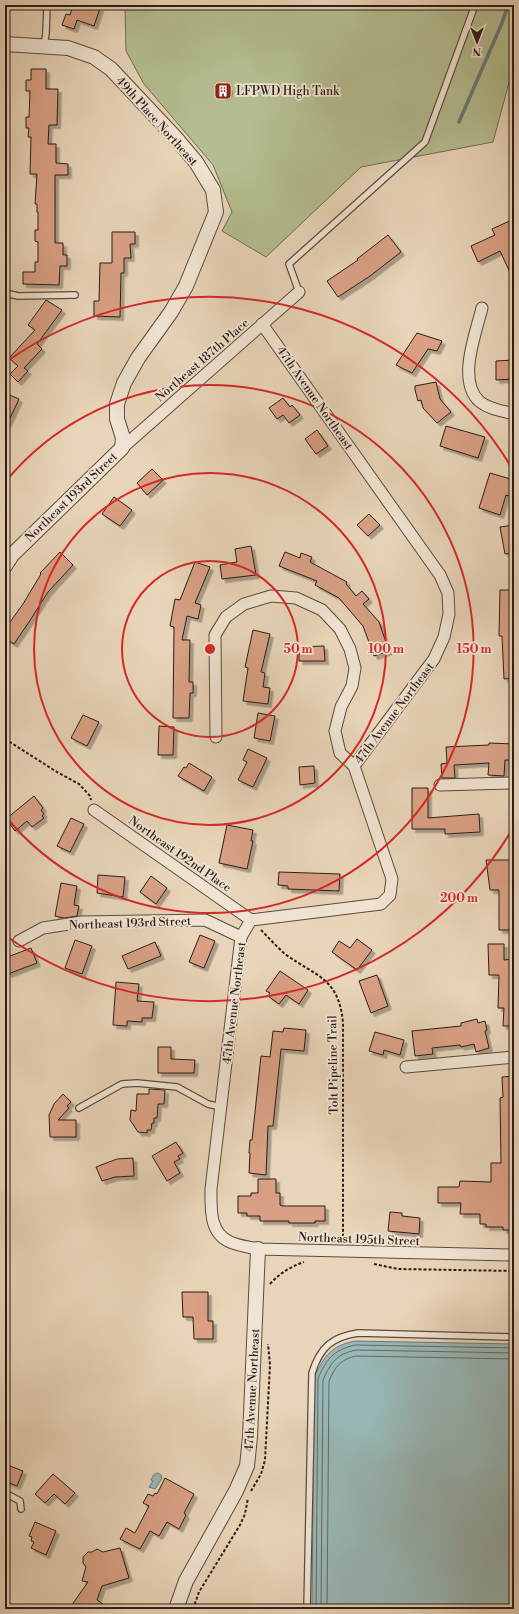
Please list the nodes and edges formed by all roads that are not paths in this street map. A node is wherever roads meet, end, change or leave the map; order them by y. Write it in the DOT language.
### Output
graph roads {
  1 [pos="47,5"];
  2 [pos="475,5"];
  3 [pos="5,44"];
  4 [pos="44,46"];
  5 [pos="299,292"];
  6 [pos="5,293"];
  7 [pos="74,295"];
  8 [pos="482,308"];
  9 [pos="262,324"];
  10 [pos="514,414"];
  11 [pos="122,448"];
  12 [pos="5,566"];
  13 [pos="216,737"];
  14 [pos="354,766"];
  15 [pos="514,783"];
  16 [pos="440,785"];
  17 [pos="94,810"];
  18 [pos="251,920"];
  19 [pos="241,937"];
  20 [pos="18,942"];
  21 [pos="514,1057"];
  22 [pos="406,1067"];
  23 [pos="221,1107"];
  24 [pos="79,1108"];
  25 [pos="213,1224"];
  26 [pos="258,1249"];
  27 [pos="514,1255"];
  28 [pos="514,1337"];
  29 [pos="5,1493"];
  30 [pos="21,1509"];
  31 [pos="176,1609"];
  32 [pos="307,1609"];
  1 -- 4 [label="lane"];
  2 -- 5 [label="lane"];
  3 -- 4 [label="street, 49th Place Northeast"];
  4 -- 11 [label="street, 49th Place Northeast"];
  5 -- 9 [label="street, Northeast 187th Place"];
  6 -- 7 [label="lane"];
  8 -- 10 [label="street"];
  9 -- 11 [label="street, Northeast 187th Place"];
  9 -- 14 [label="street, 47th Avenue Northeast"];
  11 -- 12 [label="street, Northeast 193rd Street"];
  13 -- 14 [label="street"];
  14 -- 18 [label="street, 47th Avenue Northeast"];
  15 -- 16 [label="street"];
  17 -- 18 [label="street, Northeast 192nd Place"];
  18 -- 19 [label="street, 47th Avenue Northeast"];
  19 -- 20 [label="street, Northeast 193rd Street"];
  19 -- 23 [label="street, 47th Avenue Northeast"];
  21 -- 22 [label="street"];
  23 -- 24 [label="lane"];
  23 -- 25 [label="street, 47th Avenue Northeast"];
  25 -- 26 [label="street, Northeast 195th Street"];
  26 -- 27 [label="street, Northeast 195th Street"];
  26 -- 31 [label="street, 47th Avenue Northeast"];
  28 -- 32 [label="lane"];
  29 -- 30 [label="lane"];
}
